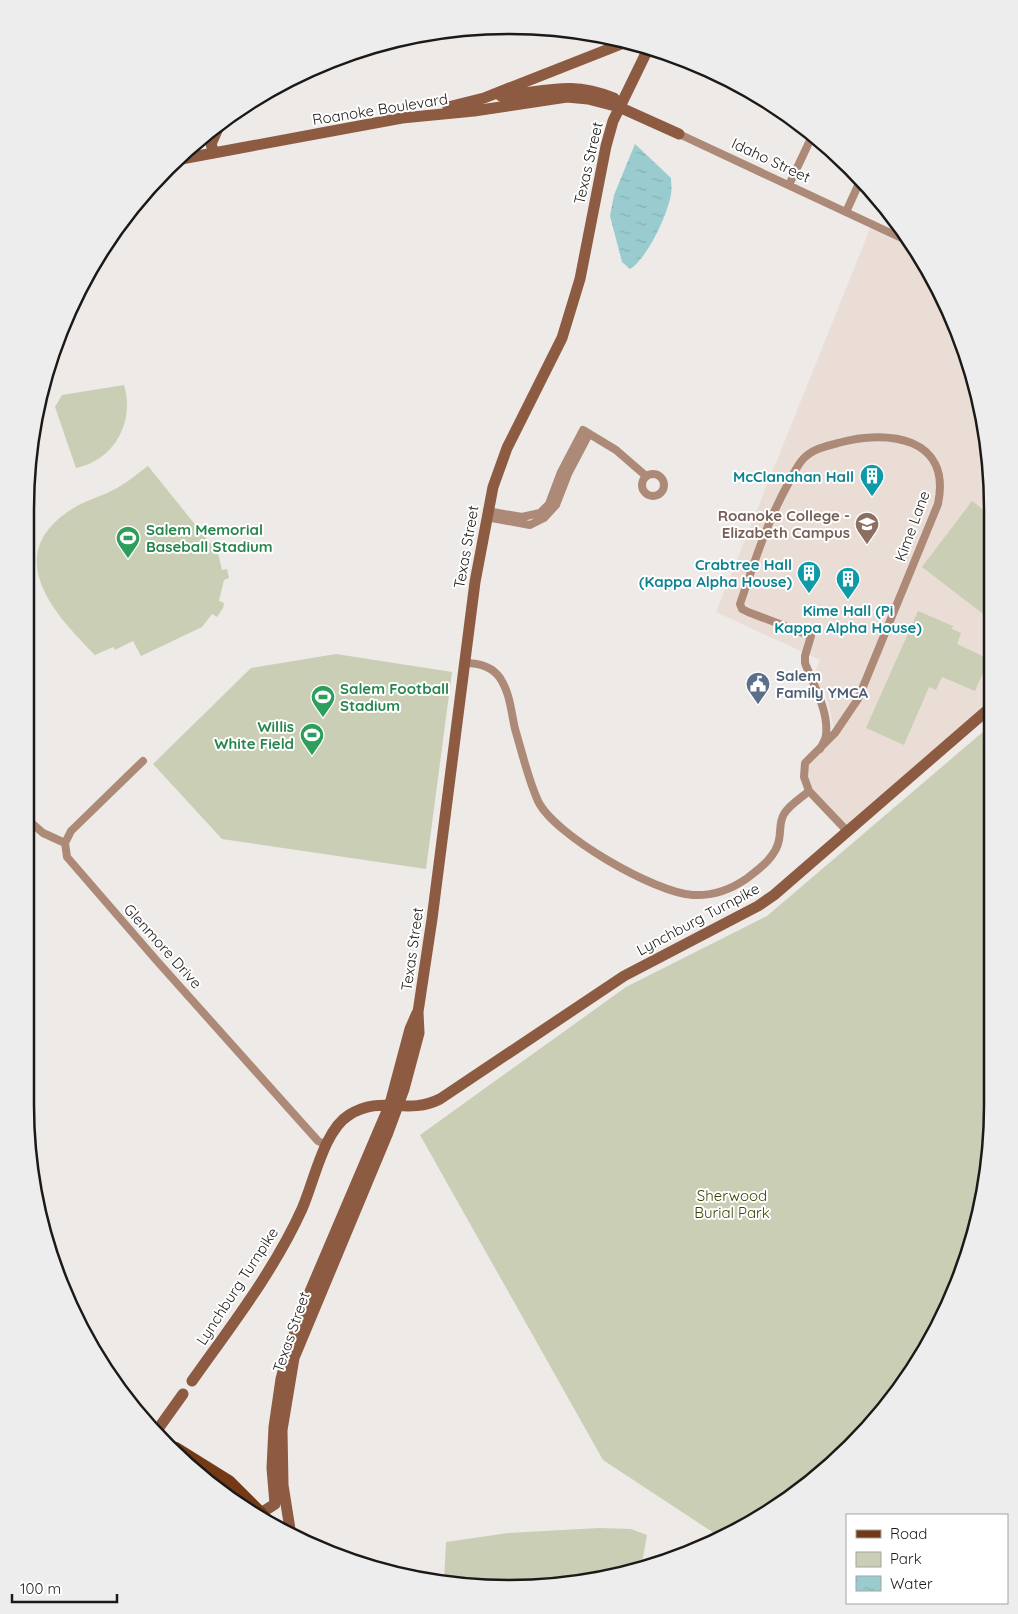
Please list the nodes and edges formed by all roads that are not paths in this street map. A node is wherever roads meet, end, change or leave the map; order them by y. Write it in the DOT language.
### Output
graph roads {
  1 [pos="616,46"];
  2 [pos="645,54"];
  3 [pos="484,98"];
  4 [pos="618,107"];
  5 [pos="418,115"];
  6 [pos="679,134"];
  7 [pos="214,137"];
  8 [pos="809,142"];
  9 [pos="214,153"];
  10 [pos="190,157"];
  11 [pos="789,185"];
  12 [pos="858,187"];
  13 [pos="846,212"];
  14 [pos="897,235"];
  15 [pos="646,476"];
  16 [pos="487,514"];
  17 [pos="464,663"];
  18 [pos="984,713"];
  19 [pos="820,749"];
  20 [pos="143,761"];
  21 [pos="809,791"];
  22 [pos="34,825"];
  23 [pos="848,832"];
  24 [pos="66,843"];
  25 [pos="394,1105"];
  26 [pos="326,1145"];
  27 [pos="192,1381"];
  28 [pos="183,1394"];
  29 [pos="160,1427"];
  30 [pos="191,1457"];
  31 [pos="254,1506"];
  32 [pos="264,1513"];
  33 [pos="290,1526"];
  1 -- 3 [label="main road"];
  2 -- 4 [label="main road"];
  3 -- 4 [label="main road"];
  3 -- 5 [label="main road"];
  4 -- 5 [label="main road, Roanoke Boulevard"];
  4 -- 6 [label="main road, Idaho Street"];
  4 -- 16 [label="main road, Texas Street"];
  5 -- 9 [label="main road, Roanoke Boulevard"];
  6 -- 11 [label="street, Idaho Street"];
  7 -- 9 [label="main road"];
  8 -- 11 [label="street"];
  9 -- 10 [label="main road, Roanoke Boulevard"];
  11 -- 13 [label="street, Idaho Street"];
  12 -- 13 [label="street"];
  13 -- 14 [label="street, Idaho Street"];
  15 -- 16 [label="street"];
  16 -- 17 [label="main road, Texas Street"];
  17 -- 21 [label="street"];
  17 -- 25 [label="main road, Texas Street"];
  18 -- 23 [label="main road, Lynchburg Turnpike"];
  19 -- 19 [label="street, Kime Lane"];
  19 -- 21 [label="street, Kime Lane"];
  20 -- 24 [label="street"];
  21 -- 23 [label="street"];
  22 -- 24 [label="street"];
  23 -- 25 [label="main road, Lynchburg Turnpike"];
  24 -- 26 [label="street, Glenmore Drive"];
  25 -- 26 [label="main road, Lynchburg Turnpike"];
  25 -- 32 [label="main road, Texas Street"];
  25 -- 33 [label="main road, Texas Street"];
  26 -- 27 [label="main road, Lynchburg Turnpike"];
  28 -- 29 [label="main road"];
  30 -- 31 [label="main road"];
}
